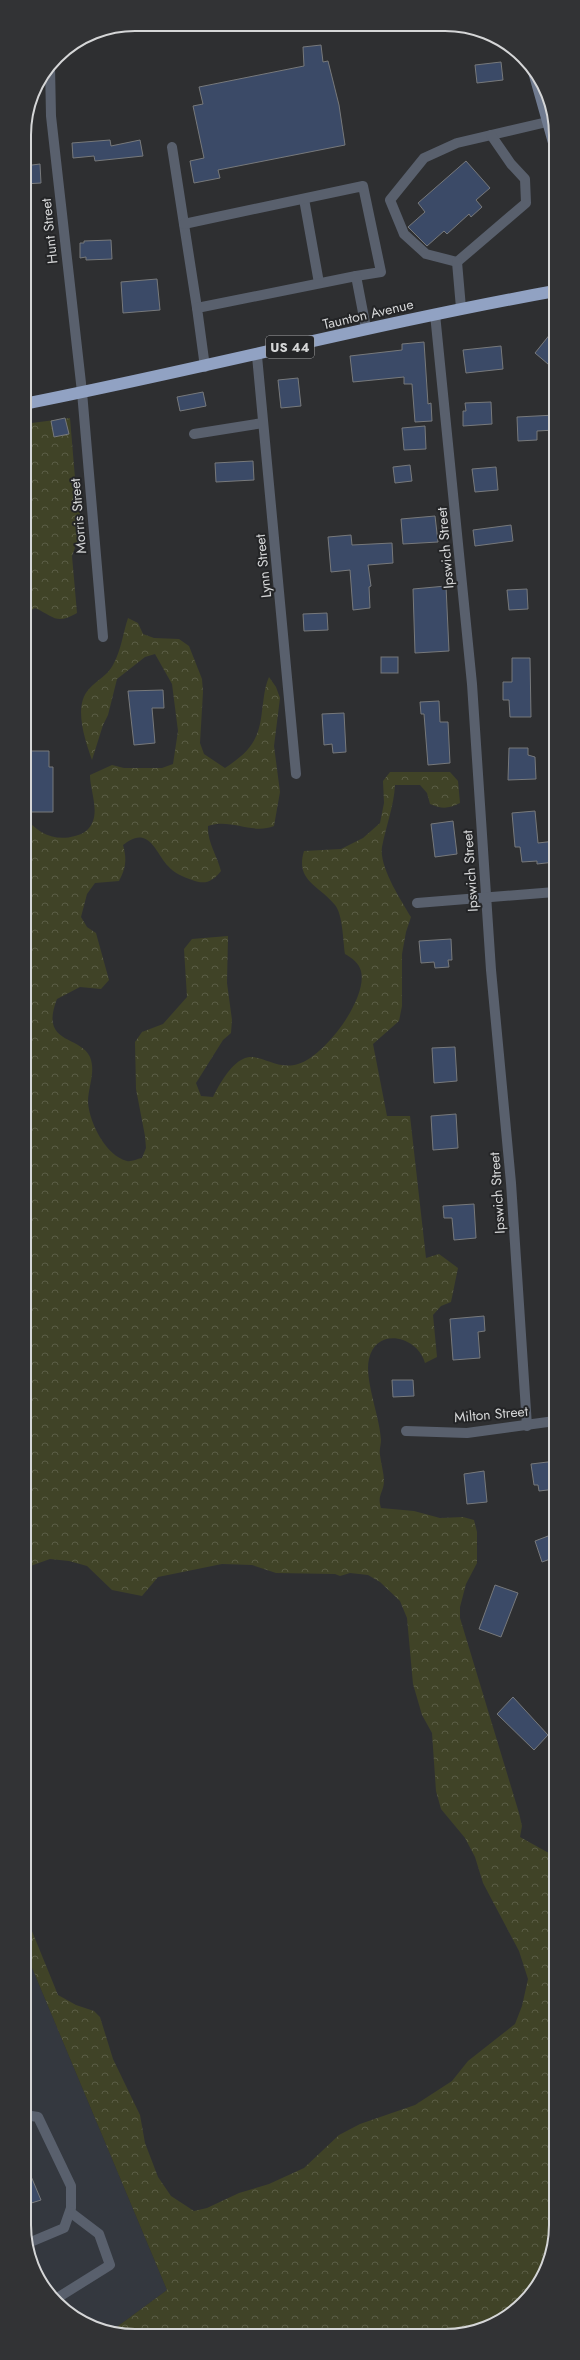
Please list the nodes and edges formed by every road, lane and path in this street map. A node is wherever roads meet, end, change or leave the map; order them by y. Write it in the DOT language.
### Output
graph roads {
  1 [pos="50,75"];
  2 [pos="537,88"];
  3 [pos="547,122"];
  4 [pos="548,127"];
  5 [pos="491,135"];
  6 [pos="172,146"];
  7 [pos="304,199"];
  8 [pos="184,224"];
  9 [pos="457,262"];
  10 [pos="356,276"];
  11 [pos="319,283"];
  12 [pos="549,292"];
  13 [pos="197,308"];
  14 [pos="461,308"];
  15 [pos="435,314"];
  16 [pos="366,328"];
  17 [pos="257,356"];
  18 [pos="205,367"];
  19 [pos="82,392"];
  20 [pos="31,403"];
  21 [pos="263,423"];
  22 [pos="194,434"];
  23 [pos="103,637"];
  24 [pos="296,774"];
  25 [pos="549,892"];
  26 [pos="486,896"];
  27 [pos="417,903"];
  28 [pos="549,1422"];
  29 [pos="527,1426"];
  30 [pos="406,1431"];
  31 [pos="31,2116"];
  32 [pos="70,2212"];
  33 [pos="32,2241"];
  34 [pos="59,2297"];
  1 -- 19 [label="street, Hunt Street"];
  2 -- 3 [label="main road"];
  3 -- 4 [label="main road"];
  3 -- 5 [label="street"];
  5 -- 9 [label="street"];
  5 -- 9 [label="street"];
  6 -- 8 [label="street"];
  7 -- 8 [label="street"];
  7 -- 10 [label="street"];
  7 -- 11 [label="street"];
  8 -- 13 [label="street"];
  9 -- 14 [label="street"];
  10 -- 11 [label="street"];
  10 -- 16 [label="street"];
  11 -- 13 [label="street"];
  12 -- 14 [label="highway, Taunton Avenue / US 44"];
  13 -- 18 [label="street"];
  14 -- 15 [label="highway, Taunton Avenue / US 44"];
  15 -- 16 [label="highway, Taunton Avenue / US 44"];
  15 -- 26 [label="street, Ipswich Street"];
  16 -- 17 [label="highway, Taunton Avenue / US 44"];
  17 -- 18 [label="highway, Taunton Avenue / US 44"];
  17 -- 21 [label="street, Lynn Street"];
  18 -- 19 [label="highway, Taunton Avenue / US 44"];
  19 -- 20 [label="highway, Taunton Avenue / US 44"];
  19 -- 23 [label="street, Morris Street"];
  21 -- 22 [label="street"];
  21 -- 24 [label="street, Lynn Street"];
  25 -- 26 [label="street"];
  26 -- 27 [label="street"];
  26 -- 29 [label="street, Ipswich Street"];
  28 -- 29 [label="street, Milton Street"];
  29 -- 30 [label="street, Milton Street"];
  31 -- 32 [label="street"];
  32 -- 33 [label="street"];
  32 -- 34 [label="street"];
}
